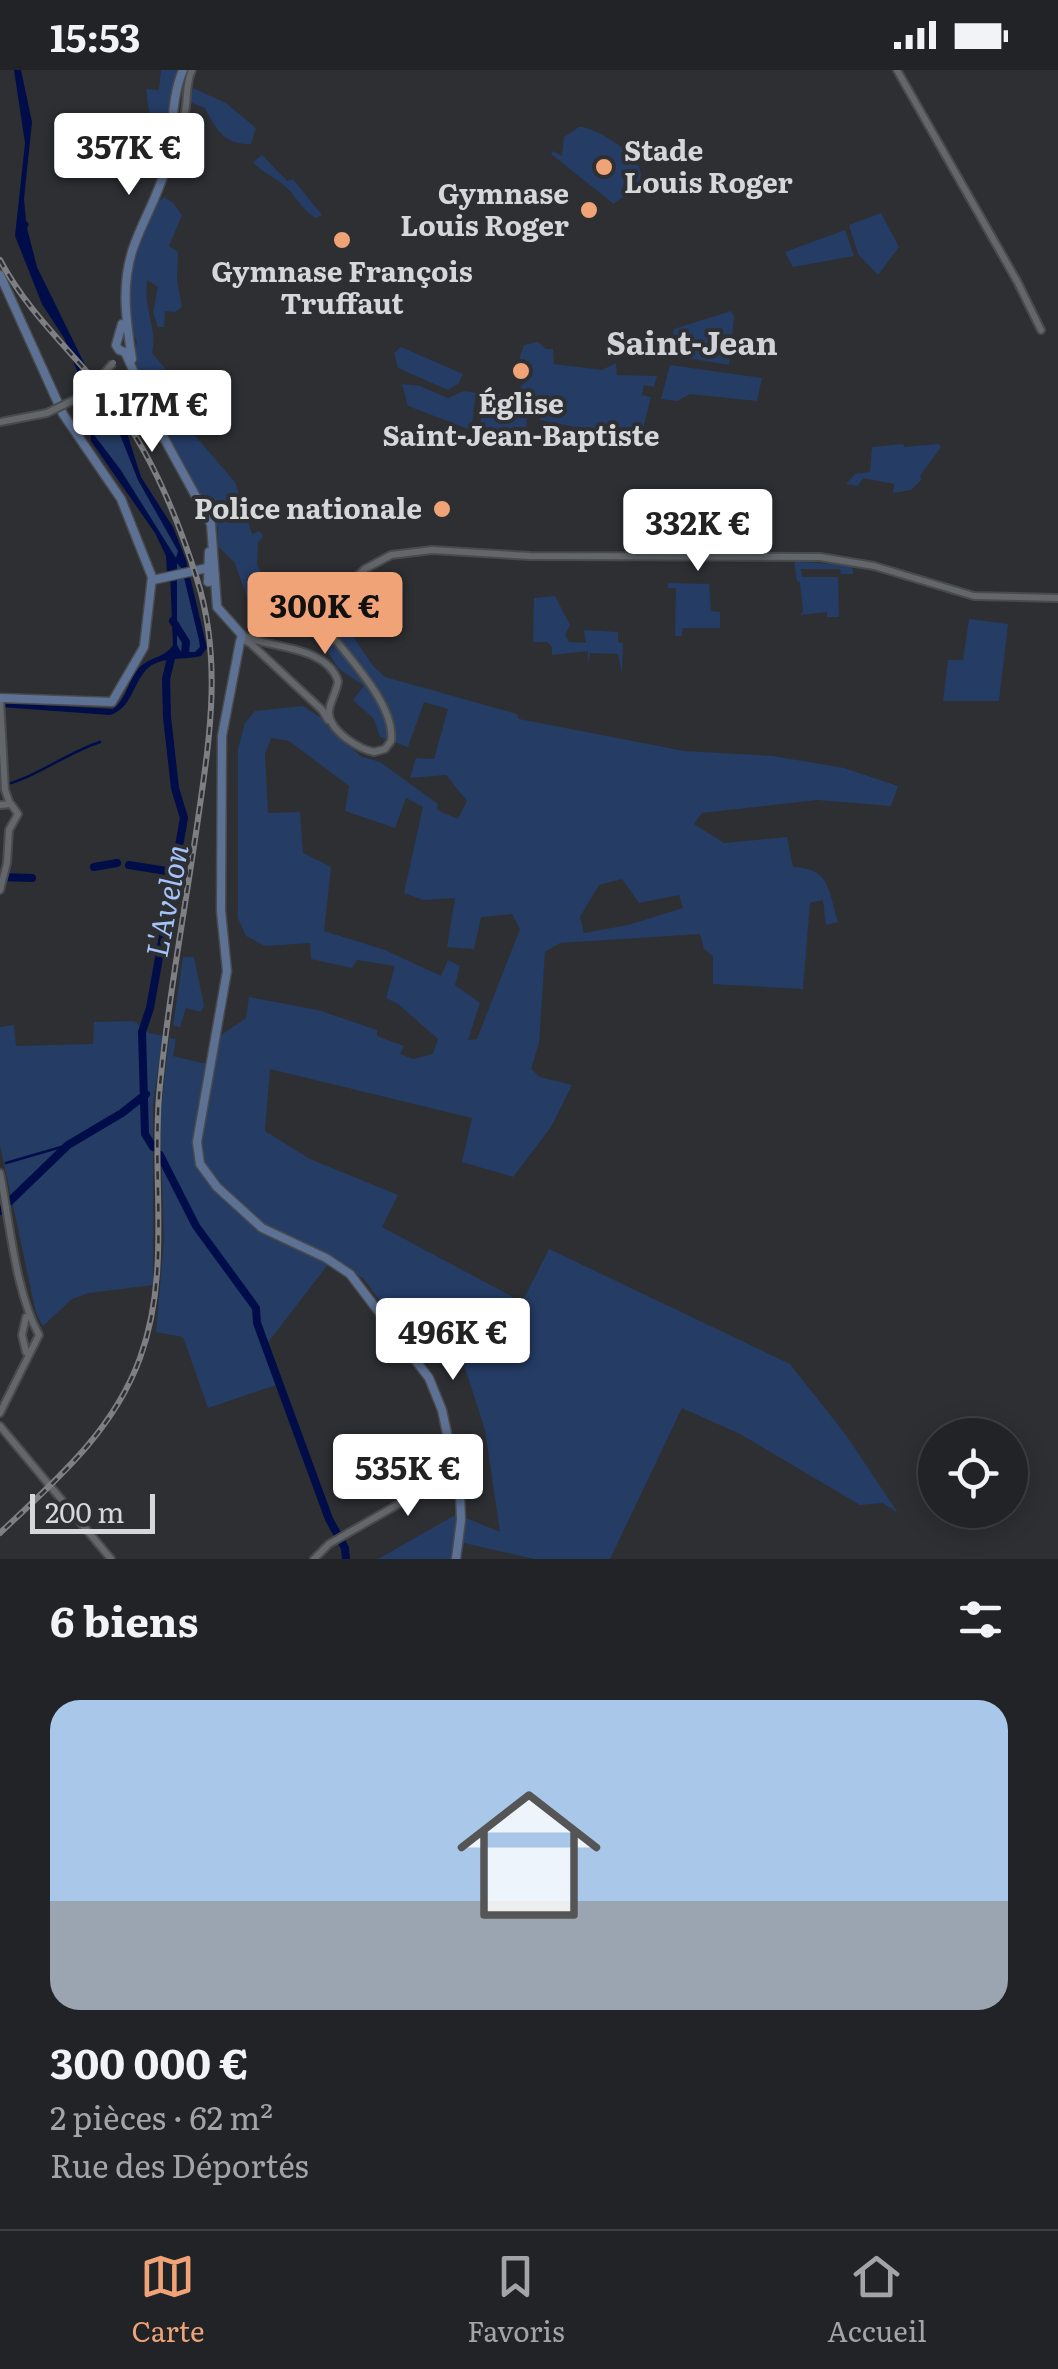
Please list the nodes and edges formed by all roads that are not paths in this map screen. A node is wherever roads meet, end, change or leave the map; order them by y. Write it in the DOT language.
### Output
graph roads {
  1 [pos="182,70"];
  2 [pos="192,70"];
  3 [pos="898,70"];
  4 [pos="170,129"];
  5 [pos="160,178"];
  6 [pos="0,275"];
  7 [pos="1041,330"];
  8 [pos="124,346"];
  9 [pos="0,422"];
  10 [pos="147,560"];
  11 [pos="209,567"];
  12 [pos="179,573"];
  13 [pos="359,574"];
  14 [pos="153,580"];
  15 [pos="1058,598"];
  16 [pos="238,638"];
  17 [pos="0,699"];
  18 [pos="1,709"];
  19 [pos="4,805"];
  20 [pos="5,824"];
  21 [pos="0,890"];
  22 [pos="0,1173"];
  23 [pos="24,1294"];
  24 [pos="25,1328"];
  25 [pos="36,1328"];
  26 [pos="24,1341"];
  27 [pos="36,1342"];
  28 [pos="24,1368"];
  29 [pos="0,1420"];
  30 [pos="456,1471"];
  31 [pos="111,1559"];
  32 [pos="316,1559"];
  33 [pos="456,1559"];
  1 -- 4 [label="main road"];
  2 -- 4 [label="street"];
  3 -- 7 [label="street"];
  4 -- 5 [label="main road"];
  5 -- 8 [label="main road"];
  5 -- 8 [label="main road"];
  6 -- 10 [label="main road"];
  8 -- 9 [label="street, bridge"];
  8 -- 11 [label="main road"];
  10 -- 12 [label="main road"];
  10 -- 14 [label="main road"];
  11 -- 12 [label="main road"];
  11 -- 16 [label="main road"];
  12 -- 14 [label="main road"];
  13 -- 15 [label="street"];
  13 -- 16 [label="street"];
  13 -- 16 [label="street"];
  14 -- 17 [label="main road"];
  16 -- 30 [label="main road"];
  17 -- 18 [label="street"];
  18 -- 19 [label="street"];
  19 -- 20 [label="street"];
  20 -- 21 [label="street"];
  22 -- 23 [label="street"];
  23 -- 24 [label="street"];
  23 -- 25 [label="street"];
  24 -- 25 [label="street"];
  24 -- 26 [label="street"];
  25 -- 27 [label="street"];
  26 -- 27 [label="street"];
  26 -- 28 [label="street"];
  27 -- 28 [label="street"];
  28 -- 29 [label="street"];
  29 -- 31 [label="street"];
  30 -- 32 [label="street"];
  30 -- 33 [label="main road"];
}
